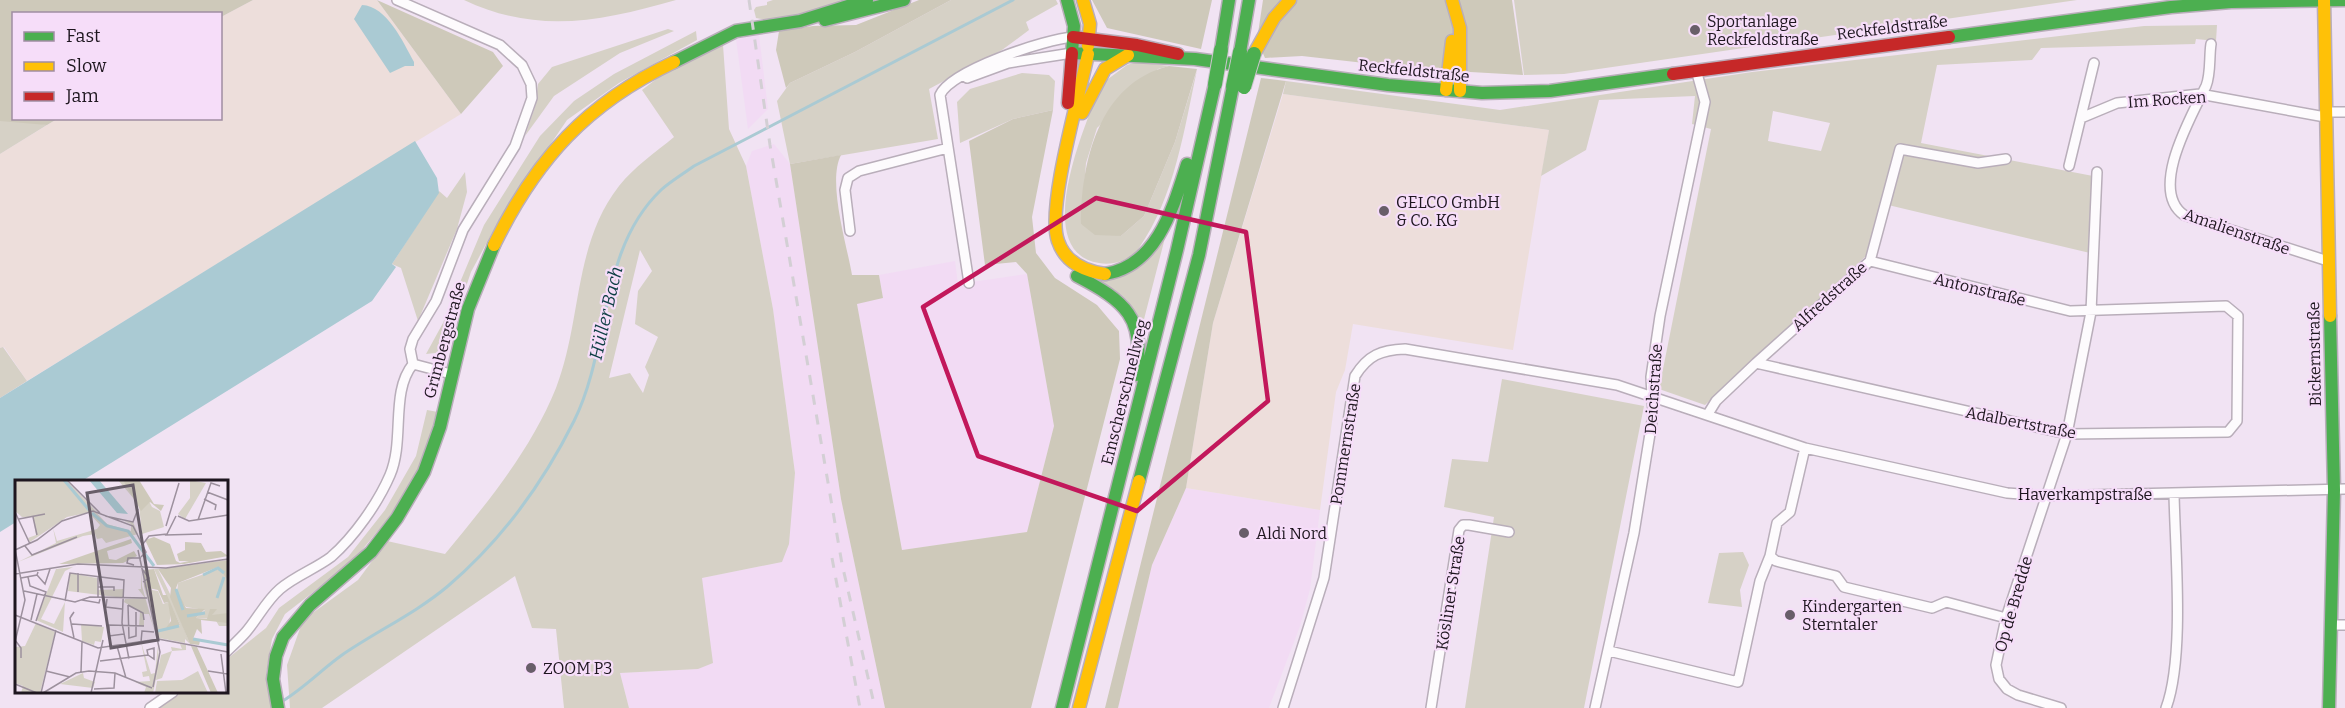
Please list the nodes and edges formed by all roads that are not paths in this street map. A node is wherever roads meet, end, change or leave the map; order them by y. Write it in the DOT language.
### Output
graph roads {
  1 [pos="397,0"];
  2 [pos="867,0"];
  3 [pos="1067,0"];
  4 [pos="1083,0"];
  5 [pos="1229,0"];
  6 [pos="1249,0"];
  7 [pos="1290,0"];
  8 [pos="1443,0"];
  9 [pos="1452,0"];
  10 [pos="2345,0"];
  11 [pos="2324,1"];
  12 [pos="890,2"];
  13 [pos="794,22"];
  14 [pos="1073,37"];
  15 [pos="1089,39"];
  16 [pos="2211,44"];
  17 [pos="1072,53"];
  18 [pos="1247,53"];
  19 [pos="1088,54"];
  20 [pos="1128,55"];
  21 [pos="1195,59"];
  22 [pos="2094,63"];
  23 [pos="1696,70"];
  24 [pos="959,80"];
  25 [pos="1215,84"];
  26 [pos="1453,91"];
  27 [pos="2200,94"];
  28 [pos="2345,112"];
  29 [pos="2325,115"];
  30 [pos="2081,118"];
  31 [pos="1070,138"];
  32 [pos="948,148"];
  33 [pos="2006,159"];
  34 [pos="2069,166"];
  35 [pos="2097,172"];
  36 [pos="850,231"];
  37 [pos="1869,261"];
  38 [pos="2328,261"];
  39 [pos="969,283"];
  40 [pos="2226,306"];
  41 [pos="2091,312"];
  42 [pos="1756,363"];
  43 [pos="413,364"];
  44 [pos="451,374"];
  45 [pos="1651,396"];
  46 [pos="1708,414"];
  47 [pos="2067,434"];
  48 [pos="1805,448"];
  49 [pos="1117,488"];
  50 [pos="2339,490"];
  51 [pos="2174,494"];
  52 [pos="2046,496"];
  53 [pos="1509,532"];
  54 [pos="1770,556"];
  55 [pos="2006,618"];
  56 [pos="2338,625"];
  57 [pos="228,650"];
  58 [pos="1609,651"];
  59 [pos="172,693"];
  60 [pos="150,708"];
  61 [pos="278,708"];
  62 [pos="1062,708"];
  63 [pos="1079,708"];
  64 [pos="1283,708"];
  65 [pos="1431,708"];
  66 [pos="1595,708"];
  67 [pos="2061,708"];
  68 [pos="2166,708"];
  69 [pos="2329,708"];
  1 -- 43 [label="street, Grimbergstraße"];
  2 -- 13 [label="main road"];
  3 -- 14 [label="main road"];
  4 -- 15 [label="main road"];
  5 -- 25 [label="main road, bridge"];
  6 -- 18 [label="main road"];
  7 -- 18 [label="main road"];
  8 -- 26 [label="main road"];
  9 -- 26 [label="main road"];
  10 -- 11 [label="main road, Reckfeldstraße"];
  11 -- 23 [label="main road, Reckfeldstraße"];
  11 -- 29 [label="main road, Bickernstraße"];
  12 -- 13 [label="main road"];
  13 -- 44 [label="main road, Grimbergstraße"];
  14 -- 15 [label="main road, Reckfeldstraße"];
  14 -- 17 [label="main road"];
  14 -- 24 [label="street, Reckfeldstraße"];
  15 -- 19 [label="main road"];
  15 -- 21 [label="main road, Reckfeldstraße"];
  16 -- 27 [label="street, Amalienstraße"];
  17 -- 19 [label="main road, Reckfeldstraße"];
  17 -- 24 [label="street, Reckfeldstraße"];
  17 -- 49 [label="main road"];
  18 -- 63 [label="main road, bridge"];
  19 -- 20 [label="main road, Reckfeldstraße"];
  19 -- 31 [label="main road"];
  20 -- 21 [label="main road, Reckfeldstraße"];
  20 -- 31 [label="main road"];
  21 -- 26 [label="main road, Reckfeldstraße"];
  22 -- 30 [label="street"];
  23 -- 26 [label="main road, Reckfeldstraße"];
  23 -- 45 [label="street, Deichstraße"];
  24 -- 32 [label="street, Reckfeldstraße"];
  25 -- 31 [label="main road"];
  25 -- 49 [label="main road, Emscherschnellweg"];
  27 -- 29 [label="street, Im Rocken"];
  27 -- 30 [label="street, Im Rocken"];
  27 -- 38 [label="street, Amalienstraße"];
  28 -- 29 [label="street, Im Rocken"];
  29 -- 38 [label="main road, Bickernstraße"];
  30 -- 34 [label="street"];
  32 -- 36 [label="street"];
  32 -- 39 [label="street, Reckfeldstraße"];
  33 -- 37 [label="street, Alfredstraße"];
  35 -- 41 [label="street"];
  37 -- 41 [label="street, Antonstraße"];
  37 -- 42 [label="street, Alfredstraße"];
  38 -- 50 [label="main road, Bickernstraße"];
  40 -- 41 [label="street, Antonstraße"];
  40 -- 47 [label="street, Adalbertstraße"];
  41 -- 47 [label="street"];
  42 -- 46 [label="street, Alfredstraße"];
  42 -- 47 [label="street, Adalbertstraße"];
  43 -- 44 [label="street"];
  43 -- 57 [label="street, Grimbergstraße"];
  44 -- 61 [label="main road, Grimbergstraße"];
  45 -- 46 [label="street, Haverkampstraße"];
  45 -- 58 [label="street, Deichstraße"];
  45 -- 64 [label="street, Pommernstraße"];
  46 -- 48 [label="street, Haverkampstraße"];
  47 -- 52 [label="street"];
  48 -- 52 [label="street, Haverkampstraße"];
  48 -- 54 [label="street"];
  49 -- 62 [label="main road, Emscherschnellweg"];
  50 -- 51 [label="street, Haverkampstraße"];
  50 -- 56 [label="main road, Bickernstraße"];
  51 -- 52 [label="street, Haverkampstraße"];
  51 -- 68 [label="street"];
  52 -- 55 [label="street, Op de Bredde"];
  53 -- 65 [label="street, Kösliner Straße"];
  54 -- 55 [label="street"];
  54 -- 58 [label="street"];
  55 -- 67 [label="street, Op de Bredde"];
  56 -- 69 [label="main road, Bickernstraße"];
  58 -- 66 [label="street, Deichstraße"];
  59 -- 60 [label="street"];
}
